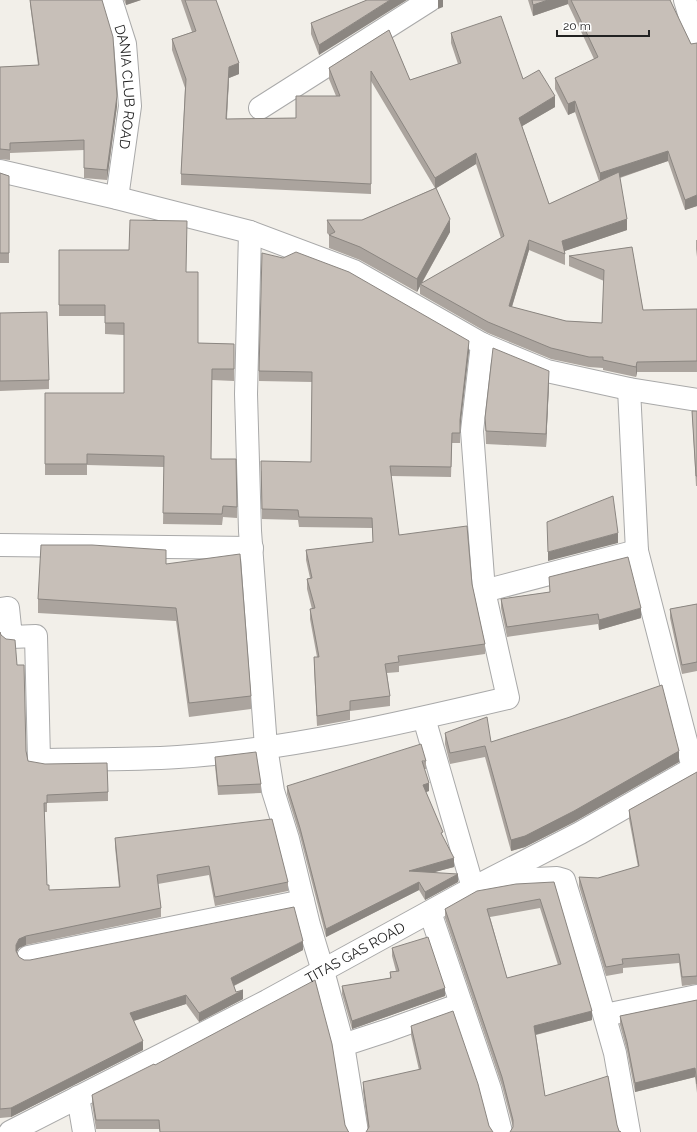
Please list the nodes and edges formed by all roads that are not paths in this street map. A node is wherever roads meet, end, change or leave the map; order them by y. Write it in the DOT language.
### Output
graph roads {
  1 [pos="111,0"];
  2 [pos="430,0"];
  3 [pos="684,0"];
  4 [pos="697,40"];
  5 [pos="260,108"];
  6 [pos="0,171"];
  7 [pos="117,198"];
  8 [pos="250,232"];
  9 [pos="482,344"];
  10 [pos="628,389"];
  11 [pos="697,400"];
  12 [pos="0,545"];
  13 [pos="252,548"];
  14 [pos="638,551"];
  15 [pos="484,591"];
  16 [pos="0,609"];
  17 [pos="424,718"];
  18 [pos="266,747"];
  19 [pos="695,767"];
  20 [pos="473,888"];
  21 [pos="303,901"];
  22 [pos="430,912"];
  23 [pos="28,957"];
  24 [pos="323,971"];
  25 [pos="697,996"];
  26 [pos="461,1004"];
  27 [pos="604,1015"];
  28 [pos="343,1045"];
  29 [pos="78,1097"];
  30 [pos="10,1132"];
  31 [pos="84,1132"];
  32 [pos="357,1132"];
  33 [pos="501,1132"];
  34 [pos="629,1132"];
  1 -- 7 [label="street, DANIA CLUB ROAD"];
  2 -- 5 [label="street"];
  3 -- 4 [label="street"];
  6 -- 7 [label="street"];
  7 -- 8 [label="street"];
  8 -- 9 [label="street"];
  8 -- 13 [label="street"];
  9 -- 10 [label="street"];
  9 -- 15 [label="street"];
  10 -- 11 [label="street"];
  10 -- 14 [label="street"];
  12 -- 13 [label="street"];
  13 -- 18 [label="street"];
  14 -- 15 [label="street"];
  14 -- 19 [label="street"];
  15 -- 17 [label="street"];
  16 -- 18 [label="street"];
  17 -- 18 [label="street"];
  17 -- 20 [label="street"];
  18 -- 21 [label="street"];
  19 -- 20 [label="street, TITAS GAS ROAD"];
  20 -- 22 [label="street, TITAS GAS ROAD"];
  20 -- 27 [label="street"];
  21 -- 23 [label="street"];
  21 -- 24 [label="street"];
  22 -- 24 [label="street, TITAS GAS ROAD"];
  22 -- 26 [label="street"];
  24 -- 28 [label="street"];
  24 -- 29 [label="street, TITAS GAS ROAD"];
  25 -- 27 [label="street"];
  26 -- 28 [label="street"];
  26 -- 33 [label="street"];
  27 -- 34 [label="street"];
  28 -- 32 [label="street"];
  29 -- 30 [label="street, TITAS GAS ROAD"];
  29 -- 31 [label="street"];
}
